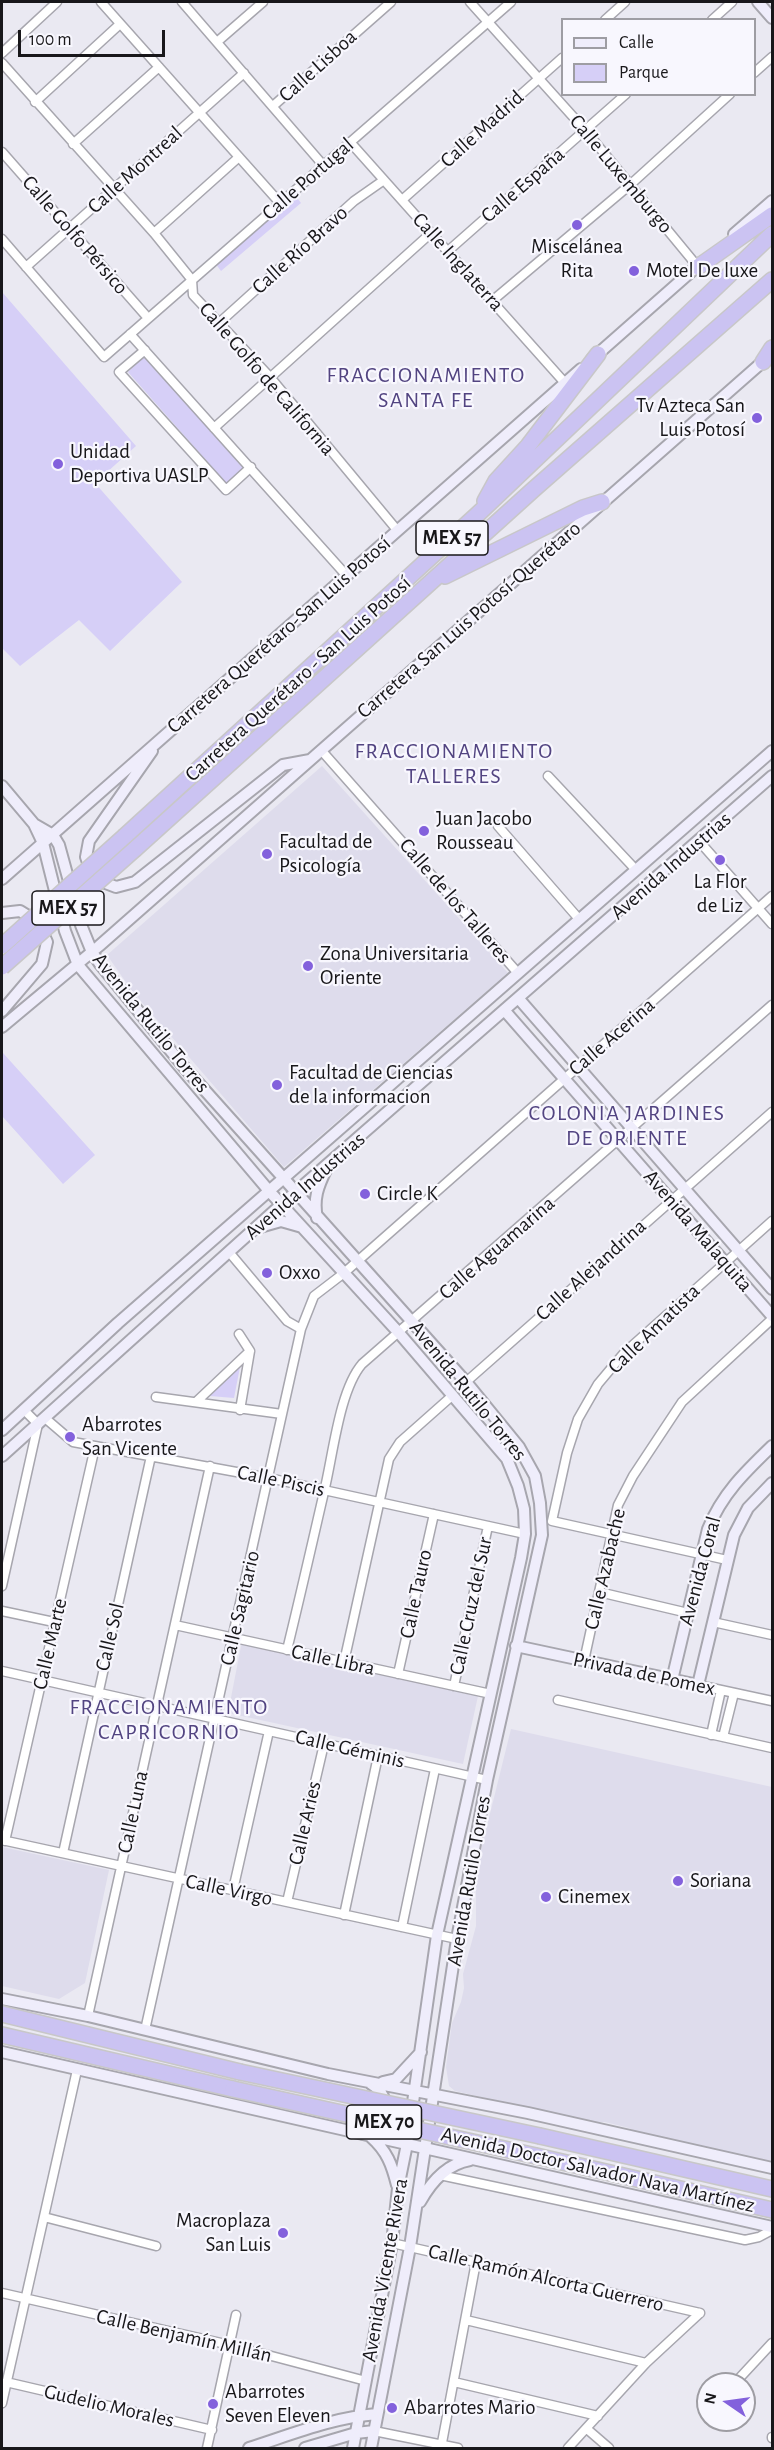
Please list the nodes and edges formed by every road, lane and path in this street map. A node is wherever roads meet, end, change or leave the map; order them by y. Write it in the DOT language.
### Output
graph roads {
  1 [pos="57,2"];
  2 [pos="101,2"];
  3 [pos="182,2"];
  4 [pos="263,2"];
  5 [pos="391,2"];
  6 [pos="470,2"];
  7 [pos="511,2"];
  8 [pos="626,2"];
  9 [pos="732,2"];
  10 [pos="758,2"];
  11 [pos="607,18"];
  12 [pos="713,18"];
  13 [pos="772,18"];
  14 [pos="488,22"];
  15 [pos="120,24"];
  16 [pos="217,42"];
  17 [pos="2,53"];
  18 [pos="772,57"];
  19 [pos="561,59"];
  20 [pos="2,63"];
  21 [pos="159,67"];
  22 [pos="756,71"];
  23 [pos="244,73"];
  24 [pos="539,79"];
  25 [pos="624,96"];
  26 [pos="728,96"];
  27 [pos="35,102"];
  28 [pos="273,106"];
  29 [pos="199,112"];
  30 [pos="585,130"];
  31 [pos="350,142"];
  32 [pos="73,144"];
  33 [pos="2,152"];
  34 [pos="239,157"];
  35 [pos="323,165"];
  36 [pos="384,180"];
  37 [pos="631,184"];
  38 [pos="113,189"];
  39 [pos="402,200"];
  40 [pos="772,201"];
  41 [pos="280,203"];
  42 [pos="772,215"];
  43 [pos="70,228"];
  44 [pos="154,233"];
  45 [pos="431,233"];
  46 [pos="772,234"];
  47 [pos="2,239"];
  48 [pos="448,252"];
  49 [pos="26,267"];
  50 [pos="698,267"];
  51 [pos="192,280"];
  52 [pos="772,280"];
  53 [pos="492,301"];
  54 [pos="148,318"];
  55 [pos="219,323"];
  56 [pos="130,334"];
  57 [pos="772,348"];
  58 [pos="145,350"];
  59 [pos="598,354"];
  60 [pos="768,357"];
  61 [pos="270,376"];
  62 [pos="565,383"];
  63 [pos="214,428"];
  64 [pos="251,467"];
  65 [pos="602,502"];
  66 [pos="479,513"];
  67 [pos="397,530"];
  68 [pos="346,575"];
  69 [pos="429,584"];
  70 [pos="161,738"];
  71 [pos="321,750"];
  72 [pos="772,751"];
  73 [pos="312,760"];
  74 [pos="548,776"];
  75 [pos="772,776"];
  76 [pos="2,786"];
  77 [pos="34,824"];
  78 [pos="498,826"];
  79 [pos="53,835"];
  80 [pos="699,842"];
  81 [pos="43,843"];
  82 [pos="636,870"];
  83 [pos="2,879"];
  84 [pos="772,896"];
  85 [pos="759,908"];
  86 [pos="2,913"];
  87 [pos="579,919"];
  88 [pos="772,924"];
  89 [pos="2,946"];
  90 [pos="92,952"];
  91 [pos="78,965"];
  92 [pos="2,967"];
  93 [pos="517,972"];
  94 [pos="519,999"];
  95 [pos="772,1005"];
  96 [pos="2,1011"];
  97 [pos="505,1011"];
  98 [pos="2,1027"];
  99 [pos="578,1067"];
  100 [pos="564,1079"];
  101 [pos="772,1112"];
  102 [pos="632,1128"];
  103 [pos="619,1140"];
  104 [pos="329,1164"];
  105 [pos="284,1180"];
  106 [pos="685,1188"];
  107 [pos="270,1192"];
  108 [pos="296,1193"];
  109 [pos="670,1200"];
  110 [pos="282,1204"];
  111 [pos="317,1218"];
  112 [pos="772,1221"];
  113 [pos="257,1227"];
  114 [pos="302,1227"];
  115 [pos="738,1251"];
  116 [pos="229,1252"];
  117 [pos="357,1262"];
  118 [pos="725,1262"];
  119 [pos="344,1273"];
  120 [pos="772,1289"];
  121 [pos="772,1317"];
  122 [pos="412,1322"];
  123 [pos="301,1329"];
  124 [pos="399,1333"];
  125 [pos="239,1335"];
  126 [pos="250,1351"];
  127 [pos="466,1382"];
  128 [pos="453,1395"];
  129 [pos="156,1397"];
  130 [pos="196,1402"];
  131 [pos="24,1410"];
  132 [pos="240,1410"];
  133 [pos="282,1414"];
  134 [pos="41,1421"];
  135 [pos="2,1430"];
  136 [pos="772,1446"];
  137 [pos="95,1447"];
  138 [pos="151,1455"];
  139 [pos="2,1456"];
  140 [pos="210,1466"];
  141 [pos="269,1478"];
  142 [pos="772,1483"];
  143 [pos="325,1489"];
  144 [pos="379,1502"];
  145 [pos="434,1514"];
  146 [pos="547,1522"];
  147 [pos="488,1526"];
  148 [pos="525,1534"];
  149 [pos="611,1534"];
  150 [pos="701,1555"];
  151 [pos="727,1560"];
  152 [pos="2,1586"];
  153 [pos="599,1592"];
  154 [pos="2,1611"];
  155 [pos="688,1613"];
  156 [pos="54,1622"];
  157 [pos="713,1622"];
  158 [pos="175,1625"];
  159 [pos="772,1635"];
  160 [pos="233,1638"];
  161 [pos="516,1646"];
  162 [pos="287,1650"];
  163 [pos="584,1661"];
  164 [pos="344,1662"];
  165 [pos="2,1671"];
  166 [pos="399,1674"];
  167 [pos="41,1680"];
  168 [pos="672,1680"];
  169 [pos="698,1685"];
  170 [pos="454,1686"];
  171 [pos="722,1690"];
  172 [pos="98,1693"];
  173 [pos="734,1693"];
  174 [pos="490,1694"];
  175 [pos="558,1700"];
  176 [pos="772,1701"];
  177 [pos="156,1706"];
  178 [pos="215,1719"];
  179 [pos="269,1731"];
  180 [pos="711,1735"];
  181 [pos="723,1737"];
  182 [pos="324,1744"];
  183 [pos="772,1748"];
  184 [pos="378,1756"];
  185 [pos="435,1768"];
  186 [pos="471,1777"];
  187 [pos="487,1780"];
  188 [pos="3,1840"];
  189 [pos="63,1853"];
  190 [pos="121,1866"];
  191 [pos="177,1878"];
  192 [pos="233,1890"];
  193 [pos="286,1902"];
  194 [pos="344,1915"];
  195 [pos="402,1927"];
  196 [pos="438,1935"];
  197 [pos="457,1939"];
  198 [pos="2,1999"];
  199 [pos="2,2006"];
  200 [pos="2,2014"];
  201 [pos="88,2016"];
  202 [pos="145,2030"];
  203 [pos="2,2035"];
  204 [pos="2,2052"];
  205 [pos="421,2052"];
  206 [pos="166,2053"];
  207 [pos="77,2070"];
  208 [pos="372,2082"];
  209 [pos="415,2090"];
  210 [pos="432,2093"];
  211 [pos="365,2135"];
  212 [pos="407,2144"];
  213 [pos="424,2148"];
  214 [pos="474,2160"];
  215 [pos="772,2168"];
  216 [pos="440,2175"];
  217 [pos="398,2188"];
  218 [pos="772,2188"];
  219 [pos="416,2209"];
  220 [pos="772,2210"];
  221 [pos="44,2217"];
  222 [pos="772,2228"];
  223 [pos="392,2243"];
  224 [pos="156,2246"];
  225 [pos="410,2247"];
  226 [pos="476,2262"];
  227 [pos="2,2293"];
  228 [pos="25,2300"];
  229 [pos="236,2315"];
  230 [pos="465,2320"];
  231 [pos="772,2343"];
  232 [pos="230,2345"];
  233 [pos="646,2363"];
  234 [pos="745,2372"];
  235 [pos="366,2381"];
  236 [pos="6,2382"];
  237 [pos="454,2382"];
  238 [pos="2,2403"];
  239 [pos="377,2414"];
  240 [pos="359,2415"];
  241 [pos="598,2416"];
  242 [pos="331,2422"];
  243 [pos="212,2430"];
  244 [pos="589,2430"];
  245 [pos="374,2431"];
  246 [pos="356,2433"];
  247 [pos="335,2439"];
  248 [pos="441,2447"];
  249 [pos="207,2448"];
  250 [pos="249,2448"];
  251 [pos="305,2448"];
  252 [pos="353,2448"];
  253 [pos="371,2448"];
  254 [pos="458,2448"];
  255 [pos="568,2448"];
  256 [pos="609,2448"];
  1 -- 17 [label="street"];
  2 -- 15 [label="street"];
  3 -- 16 [label="street"];
  4 -- 16 [label="street"];
  5 -- 28 [label="street, Calle Lisboa"];
  6 -- 14 [label="street, Calle Luxemburgo"];
  7 -- 14 [label="street, Calle Portugal"];
  8 -- 11 [label="street"];
  9 -- 12 [label="street"];
  10 -- 13 [label="main road"];
  14 -- 24 [label="street, Calle Luxemburgo"];
  14 -- 31 [label="street, Calle Portugal"];
  15 -- 21 [label="street"];
  15 -- 27 [label="street"];
  16 -- 23 [label="street"];
  18 -- 22 [label="street"];
  19 -- 24 [label="street, Calle Madrid"];
  20 -- 27 [label="street, Calle Golfo de California"];
  21 -- 29 [label="street"];
  21 -- 32 [label="street"];
  23 -- 28 [label="street"];
  23 -- 29 [label="street, Calle Montreal"];
  24 -- 30 [label="street, Calle Luxemburgo"];
  24 -- 39 [label="street, Calle Madrid"];
  25 -- 30 [label="street, Calle España"];
  26 -- 37 [label="street"];
  27 -- 32 [label="street, Calle Golfo de California"];
  28 -- 35 [label="street"];
  29 -- 34 [label="street"];
  29 -- 38 [label="street, Calle Montreal"];
  30 -- 37 [label="street, Calle Luxemburgo"];
  30 -- 48 [label="street, Calle España"];
  31 -- 35 [label="street, Calle Portugal"];
  31 -- 36 [label="street, Calle Inglaterra"];
  32 -- 38 [label="street, Calle Golfo de California"];
  33 -- 43 [label="street, Calle Golfo Pérsico"];
  34 -- 41 [label="street"];
  34 -- 44 [label="street"];
  35 -- 41 [label="street, Calle Portugal"];
  36 -- 39 [label="street, Calle Inglaterra"];
  36 -- 55 [label="street, Calle Río Bravo"];
  37 -- 50 [label="street, Calle Luxemburgo"];
  37 -- 53 [label="street"];
  38 -- 43 [label="street, Calle Montreal"];
  38 -- 44 [label="street, Calle Golfo de California"];
  39 -- 45 [label="street, Calle Inglaterra"];
  40 -- 50 [label="main road, Carretera Querétaro-San Luis Potosí"];
  41 -- 51 [label="street, Calle Portugal"];
  42 -- 50 [label="highway"];
  43 -- 49 [label="street, Calle Montreal"];
  43 -- 54 [label="street, Calle Golfo Pérsico"];
  44 -- 51 [label="street, Calle Golfo de California"];
  45 -- 48 [label="street, Calle Inglaterra"];
  45 -- 61 [label="street"];
  46 -- 66 [label="highway, Carretera Querétaro - San Luis Potosí / MEX 57"];
  47 -- 49 [label="street"];
  48 -- 53 [label="street, Calle Inglaterra"];
  49 -- 56 [label="street, Calle Portugal"];
  50 -- 59 [label="main road, Carretera Querétaro-San Luis Potosí"];
  51 -- 54 [label="street, Calle Portugal"];
  51 -- 55 [label="street, Calle Golfo de California"];
  52 -- 69 [label="highway, Carretera Querétaro - San Luis Potosí / MEX 57"];
  53 -- 62 [label="street, Calle Inglaterra"];
  54 -- 56 [label="street, Calle Portugal"];
  55 -- 61 [label="street, Calle Golfo de California"];
  56 -- 58 [label="street"];
  57 -- 60 [label="highway"];
  58 -- 63 [label="street"];
  58 -- 64 [label="street"];
  59 -- 62 [label="main road, Carretera Querétaro-San Luis Potosí"];
  59 -- 66 [label="highway"];
  60 -- 65 [label="main road, Carretera San Luis Potosí-Querétaro"];
  61 -- 63 [label="street"];
  61 -- 67 [label="street, Calle Golfo de California"];
  62 -- 67 [label="main road, Carretera Querétaro-San Luis Potosí"];
  63 -- 64 [label="street"];
  64 -- 68 [label="street"];
  65 -- 69 [label="highway"];
  65 -- 71 [label="main road, Carretera San Luis Potosí-Querétaro"];
  66 -- 89 [label="highway, Carretera Querétaro - San Luis Potosí / MEX 57, bridge"];
  67 -- 68 [label="main road, Carretera Querétaro-San Luis Potosí"];
  68 -- 70 [label="main road, Carretera Querétaro-San Luis Potosí"];
  69 -- 92 [label="highway, Carretera Querétaro - San Luis Potosí / MEX 57, bridge"];
  70 -- 73 [label="main road"];
  70 -- 79 [label="main road, Carretera Querétaro-San Luis Potosí"];
  71 -- 73 [label="main road, Carretera San Luis Potosí-Querétaro"];
  71 -- 93 [label="street, Calle de los Talleres"];
  72 -- 82 [label="main road, Avenida Industrias"];
  73 -- 90 [label="main road, Carretera San Luis Potosí-Querétaro"];
  74 -- 82 [label="street"];
  75 -- 80 [label="main road, Avenida Industrias"];
  76 -- 77 [label="main road"];
  77 -- 79 [label="main road"];
  77 -- 81 [label="main road, Avenida Rutilo Torres"];
  78 -- 87 [label="street"];
  79 -- 81 [label="main road, Carretera Querétaro-San Luis Potosí"];
  79 -- 90 [label="main road, Avenida Rutilo Torres"];
  80 -- 85 [label="street"];
  80 -- 94 [label="main road, Avenida Industrias"];
  81 -- 83 [label="main road, Carretera Querétaro-San Luis Potosí"];
  81 -- 91 [label="main road, Avenida Rutilo Torres"];
  82 -- 87 [label="main road, Avenida Industrias"];
  84 -- 85 [label="street, Calle Acerina"];
  85 -- 88 [label="street"];
  85 -- 99 [label="street, Calle Acerina"];
  86 -- 96 [label="main road"];
  87 -- 93 [label="main road, Avenida Industrias"];
  90 -- 91 [label="main road, Carretera San Luis Potosí-Querétaro"];
  90 -- 105 [label="main road, Avenida Rutilo Torres"];
  91 -- 98 [label="main road, Carretera San Luis Potosí-Querétaro"];
  91 -- 107 [label="main road, Avenida Rutilo Torres"];
  93 -- 105 [label="main road, Avenida Industrias"];
  94 -- 97 [label="main road, Avenida Industrias"];
  94 -- 99 [label="main road, Avenida Malaquita"];
  95 -- 102 [label="street, Calle Aguamarina"];
  97 -- 100 [label="main road, Avenida Malaquita"];
  97 -- 104 [label="main road, Avenida Industrias"];
  99 -- 100 [label="street, Calle Acerina"];
  99 -- 102 [label="main road, Avenida Malaquita"];
  100 -- 103 [label="main road, Avenida Malaquita"];
  100 -- 117 [label="street, Calle Acerina"];
  101 -- 106 [label="street, Calle Alejandrina"];
  102 -- 103 [label="street, Calle Aguamarina"];
  102 -- 106 [label="main road, Avenida Malaquita"];
  103 -- 109 [label="main road, Avenida Malaquita"];
  103 -- 122 [label="street, Calle Aguamarina"];
  104 -- 108 [label="main road, Avenida Industrias"];
  104 -- 111 [label="main road"];
  105 -- 107 [label="main road, Avenida Industrias"];
  105 -- 108 [label="main road, Avenida Rutilo Torres"];
  106 -- 109 [label="street, Calle Alejandrina"];
  106 -- 115 [label="main road, Avenida Malaquita"];
  107 -- 110 [label="main road, Avenida Rutilo Torres"];
  107 -- 131 [label="main road, Avenida Industrias"];
  108 -- 110 [label="main road, Avenida Industrias"];
  108 -- 111 [label="main road, Avenida Rutilo Torres"];
  109 -- 118 [label="main road, Avenida Malaquita"];
  109 -- 127 [label="street, Calle Alejandrina"];
  110 -- 113 [label="main road, Avenida Industrias"];
  110 -- 114 [label="main road, Avenida Rutilo Torres"];
  111 -- 117 [label="main road, Avenida Rutilo Torres"];
  112 -- 115 [label="street, Calle Amatista"];
  113 -- 114 [label="main road"];
  113 -- 116 [label="main road, Avenida Industrias"];
  114 -- 119 [label="main road, Avenida Rutilo Torres"];
  115 -- 118 [label="street, Calle Amatista"];
  115 -- 120 [label="main road, Avenida Malaquita"];
  116 -- 123 [label="street"];
  116 -- 134 [label="main road, Avenida Industrias"];
  117 -- 119 [label="street, Calle Acerina"];
  117 -- 122 [label="main road, Avenida Rutilo Torres"];
  118 -- 121 [label="main road, Avenida Malaquita"];
  118 -- 146 [label="street, Calle Amatista"];
  119 -- 123 [label="street, Calle Sagitario"];
  119 -- 124 [label="main road, Avenida Rutilo Torres"];
  121 -- 149 [label="street, Calle Azabache"];
  122 -- 124 [label="street, Calle Aguamarina"];
  122 -- 127 [label="main road, Avenida Rutilo Torres"];
  123 -- 133 [label="street, Calle Sagitario"];
  124 -- 128 [label="main road, Avenida Rutilo Torres"];
  124 -- 143 [label="street, Calle Aguamarina"];
  125 -- 126 [label="street"];
  126 -- 130 [label="street"];
  126 -- 132 [label="street"];
  127 -- 146 [label="main road, Avenida Rutilo Torres"];
  128 -- 144 [label="street"];
  128 -- 148 [label="main road, Avenida Rutilo Torres"];
  129 -- 130 [label="street"];
  130 -- 132 [label="street"];
  131 -- 134 [label="street, Calle Piscis"];
  131 -- 135 [label="main road, Avenida Industrias"];
  132 -- 133 [label="street"];
  133 -- 141 [label="street, Calle Sagitario"];
  134 -- 137 [label="street, Calle Piscis"];
  134 -- 139 [label="main road, Avenida Industrias"];
  134 -- 152 [label="street"];
  136 -- 150 [label="main road, Avenida Coral"];
  137 -- 138 [label="street, Calle Piscis"];
  137 -- 156 [label="street, Calle Marte"];
  138 -- 140 [label="street, Calle Piscis"];
  138 -- 172 [label="street, Calle Sol"];
  140 -- 141 [label="street, Calle Piscis"];
  140 -- 158 [label="street, Calle Luna"];
  141 -- 143 [label="street, Calle Piscis"];
  141 -- 160 [label="street, Calle Sagitario"];
  142 -- 151 [label="main road, Avenida Coral"];
  143 -- 144 [label="street, Calle Piscis"];
  143 -- 162 [label="street, Calle Aguamarina"];
  144 -- 145 [label="street, Calle Piscis"];
  144 -- 164 [label="street"];
  145 -- 147 [label="street, Calle Piscis"];
  145 -- 166 [label="street, Calle Tauro"];
  146 -- 149 [label="street"];
  146 -- 161 [label="main road, Avenida Rutilo Torres"];
  147 -- 148 [label="street, Calle Piscis"];
  147 -- 170 [label="street, Calle Cruz del Sur"];
  148 -- 174 [label="main road, Avenida Rutilo Torres"];
  149 -- 150 [label="street"];
  149 -- 153 [label="street, Calle Azabache"];
  150 -- 151 [label="street"];
  150 -- 155 [label="main road, Avenida Coral"];
  151 -- 157 [label="main road, Avenida Coral"];
  153 -- 155 [label="street"];
  153 -- 163 [label="street, Calle Azabache"];
  154 -- 156 [label="street"];
  155 -- 168 [label="main road, Avenida Coral"];
  156 -- 167 [label="street, Calle Marte"];
  157 -- 159 [label="street"];
  157 -- 169 [label="main road, Avenida Coral"];
  158 -- 160 [label="street, Calle Libra"];
  158 -- 177 [label="street, Calle Luna"];
  160 -- 162 [label="street, Calle Libra"];
  160 -- 178 [label="street, Calle Sagitario"];
  161 -- 163 [label="main road, Privada de Pomex"];
  161 -- 187 [label="main road, Avenida Rutilo Torres"];
  162 -- 164 [label="street, Calle Libra"];
  163 -- 168 [label="main road, Privada de Pomex"];
  164 -- 166 [label="street, Calle Libra"];
  165 -- 167 [label="street, Calle Géminis"];
  166 -- 170 [label="street, Calle Libra"];
  167 -- 172 [label="street, Calle Géminis"];
  167 -- 188 [label="street, Calle Marte"];
  168 -- 169 [label="main road, Privada de Pomex"];
  169 -- 171 [label="street, Privada de Pomex"];
  170 -- 174 [label="street, Calle Libra"];
  171 -- 173 [label="street, Privada de Pomex"];
  171 -- 180 [label="street"];
  172 -- 177 [label="street, Calle Géminis"];
  172 -- 189 [label="street, Calle Sol"];
  173 -- 176 [label="street, Privada de Pomex"];
  173 -- 181 [label="street"];
  174 -- 186 [label="main road, Avenida Rutilo Torres"];
  175 -- 180 [label="street"];
  177 -- 178 [label="street, Calle Géminis"];
  177 -- 190 [label="street, Calle Luna"];
  178 -- 179 [label="street, Calle Géminis"];
  178 -- 191 [label="street, Calle Sagitario"];
  179 -- 182 [label="street, Calle Géminis"];
  179 -- 192 [label="street"];
  180 -- 181 [label="street"];
  181 -- 183 [label="street"];
  182 -- 184 [label="street, Calle Géminis"];
  182 -- 193 [label="street, Calle Aries"];
  184 -- 185 [label="street, Calle Géminis"];
  184 -- 194 [label="street"];
  185 -- 186 [label="street, Calle Géminis"];
  185 -- 195 [label="street"];
  186 -- 187 [label="street, Calle Géminis"];
  186 -- 196 [label="main road, Avenida Rutilo Torres"];
  187 -- 197 [label="main road, Avenida Rutilo Torres"];
  188 -- 189 [label="street, Calle Virgo"];
  189 -- 190 [label="street, Calle Virgo"];
  190 -- 191 [label="street, Calle Virgo"];
  190 -- 201 [label="street, Calle Luna"];
  191 -- 192 [label="street, Calle Virgo"];
  191 -- 202 [label="street, Calle Sagitario"];
  192 -- 193 [label="street, Calle Virgo"];
  193 -- 194 [label="street, Calle Virgo"];
  194 -- 195 [label="street, Calle Virgo"];
  195 -- 196 [label="street, Calle Virgo"];
  196 -- 197 [label="street, Calle Virgo"];
  196 -- 205 [label="main road, Avenida Rutilo Torres"];
  197 -- 210 [label="main road, Avenida Rutilo Torres"];
  198 -- 201 [label="main road, Avenida Doctor Salvador Nava Martínez"];
  199 -- 206 [label="highway"];
  200 -- 206 [label="highway, Avenida Doctor Salvador Nava Martínez / MEX 70"];
  201 -- 202 [label="main road, Avenida Doctor Salvador Nava Martínez"];
  202 -- 208 [label="main road, Avenida Doctor Salvador Nava Martínez"];
  203 -- 220 [label="highway, Avenida Doctor Salvador Nava Martínez / MEX 70, bridge"];
  204 -- 207 [label="main road, Avenida Doctor Salvador Nava Martínez"];
  205 -- 208 [label="main road"];
  205 -- 209 [label="main road, Avenida Rutilo Torres"];
  206 -- 218 [label="highway, Avenida Doctor Salvador Nava Martínez / MEX 70, bridge"];
  207 -- 211 [label="main road, Avenida Doctor Salvador Nava Martínez"];
  207 -- 221 [label="street"];
  208 -- 209 [label="main road, Avenida Doctor Salvador Nava Martínez"];
  208 -- 211 [label="main road"];
  209 -- 210 [label="main road, Avenida Doctor Salvador Nava Martínez"];
  209 -- 212 [label="main road, Avenida Vicente Rivera"];
  210 -- 213 [label="main road, Avenida Vicente Rivera"];
  210 -- 215 [label="main road, Avenida Doctor Salvador Nava Martínez"];
  211 -- 212 [label="main road, Avenida Doctor Salvador Nava Martínez"];
  211 -- 217 [label="main road"];
  212 -- 213 [label="main road, Avenida Doctor Salvador Nava Martínez"];
  212 -- 217 [label="main road, Avenida Vicente Rivera"];
  213 -- 214 [label="main road, Avenida Doctor Salvador Nava Martínez"];
  213 -- 219 [label="main road, Avenida Vicente Rivera"];
  214 -- 216 [label="main road"];
  214 -- 222 [label="main road, Avenida Doctor Salvador Nava Martínez"];
  216 -- 219 [label="main road"];
  216 -- 222 [label="street"];
  217 -- 223 [label="main road, Avenida Vicente Rivera"];
  219 -- 225 [label="main road, Avenida Vicente Rivera"];
  221 -- 224 [label="street"];
  221 -- 228 [label="street"];
  223 -- 225 [label="street, Calle Ramón Alcorta Guerrero"];
  223 -- 235 [label="main road, Avenida Vicente Rivera"];
  225 -- 226 [label="street, Calle Ramón Alcorta Guerrero"];
  225 -- 239 [label="main road, Avenida Vicente Rivera"];
  226 -- 230 [label="street"];
  226 -- 233 [label="street, Calle Ramón Alcorta Guerrero"];
  227 -- 228 [label="street, Calle Benjamín Millán"];
  228 -- 232 [label="street, Calle Benjamín Millán"];
  228 -- 236 [label="street"];
  229 -- 232 [label="street"];
  230 -- 233 [label="street"];
  230 -- 237 [label="street"];
  231 -- 234 [label="street"];
  232 -- 235 [label="street, Calle Benjamín Millán"];
  232 -- 243 [label="street"];
  233 -- 241 [label="street"];
  235 -- 240 [label="main road, Avenida Vicente Rivera"];
  236 -- 238 [label="street"];
  236 -- 243 [label="street, Gudelio Morales"];
  237 -- 241 [label="street"];
  237 -- 248 [label="street"];
  239 -- 240 [label="main road"];
  239 -- 245 [label="main road, Avenida Vicente Rivera"];
  240 -- 242 [label="main road"];
  240 -- 246 [label="main road, Avenida Vicente Rivera"];
  241 -- 244 [label="street"];
  242 -- 247 [label="main road"];
  242 -- 250 [label="main road"];
  243 -- 249 [label="street"];
  244 -- 255 [label="street"];
  244 -- 256 [label="street"];
  245 -- 246 [label="main road"];
  245 -- 248 [label="street"];
  245 -- 253 [label="main road, Avenida Vicente Rivera"];
  246 -- 247 [label="main road"];
  246 -- 252 [label="main road, Avenida Vicente Rivera"];
  247 -- 251 [label="main road"];
  248 -- 254 [label="street"];
}
